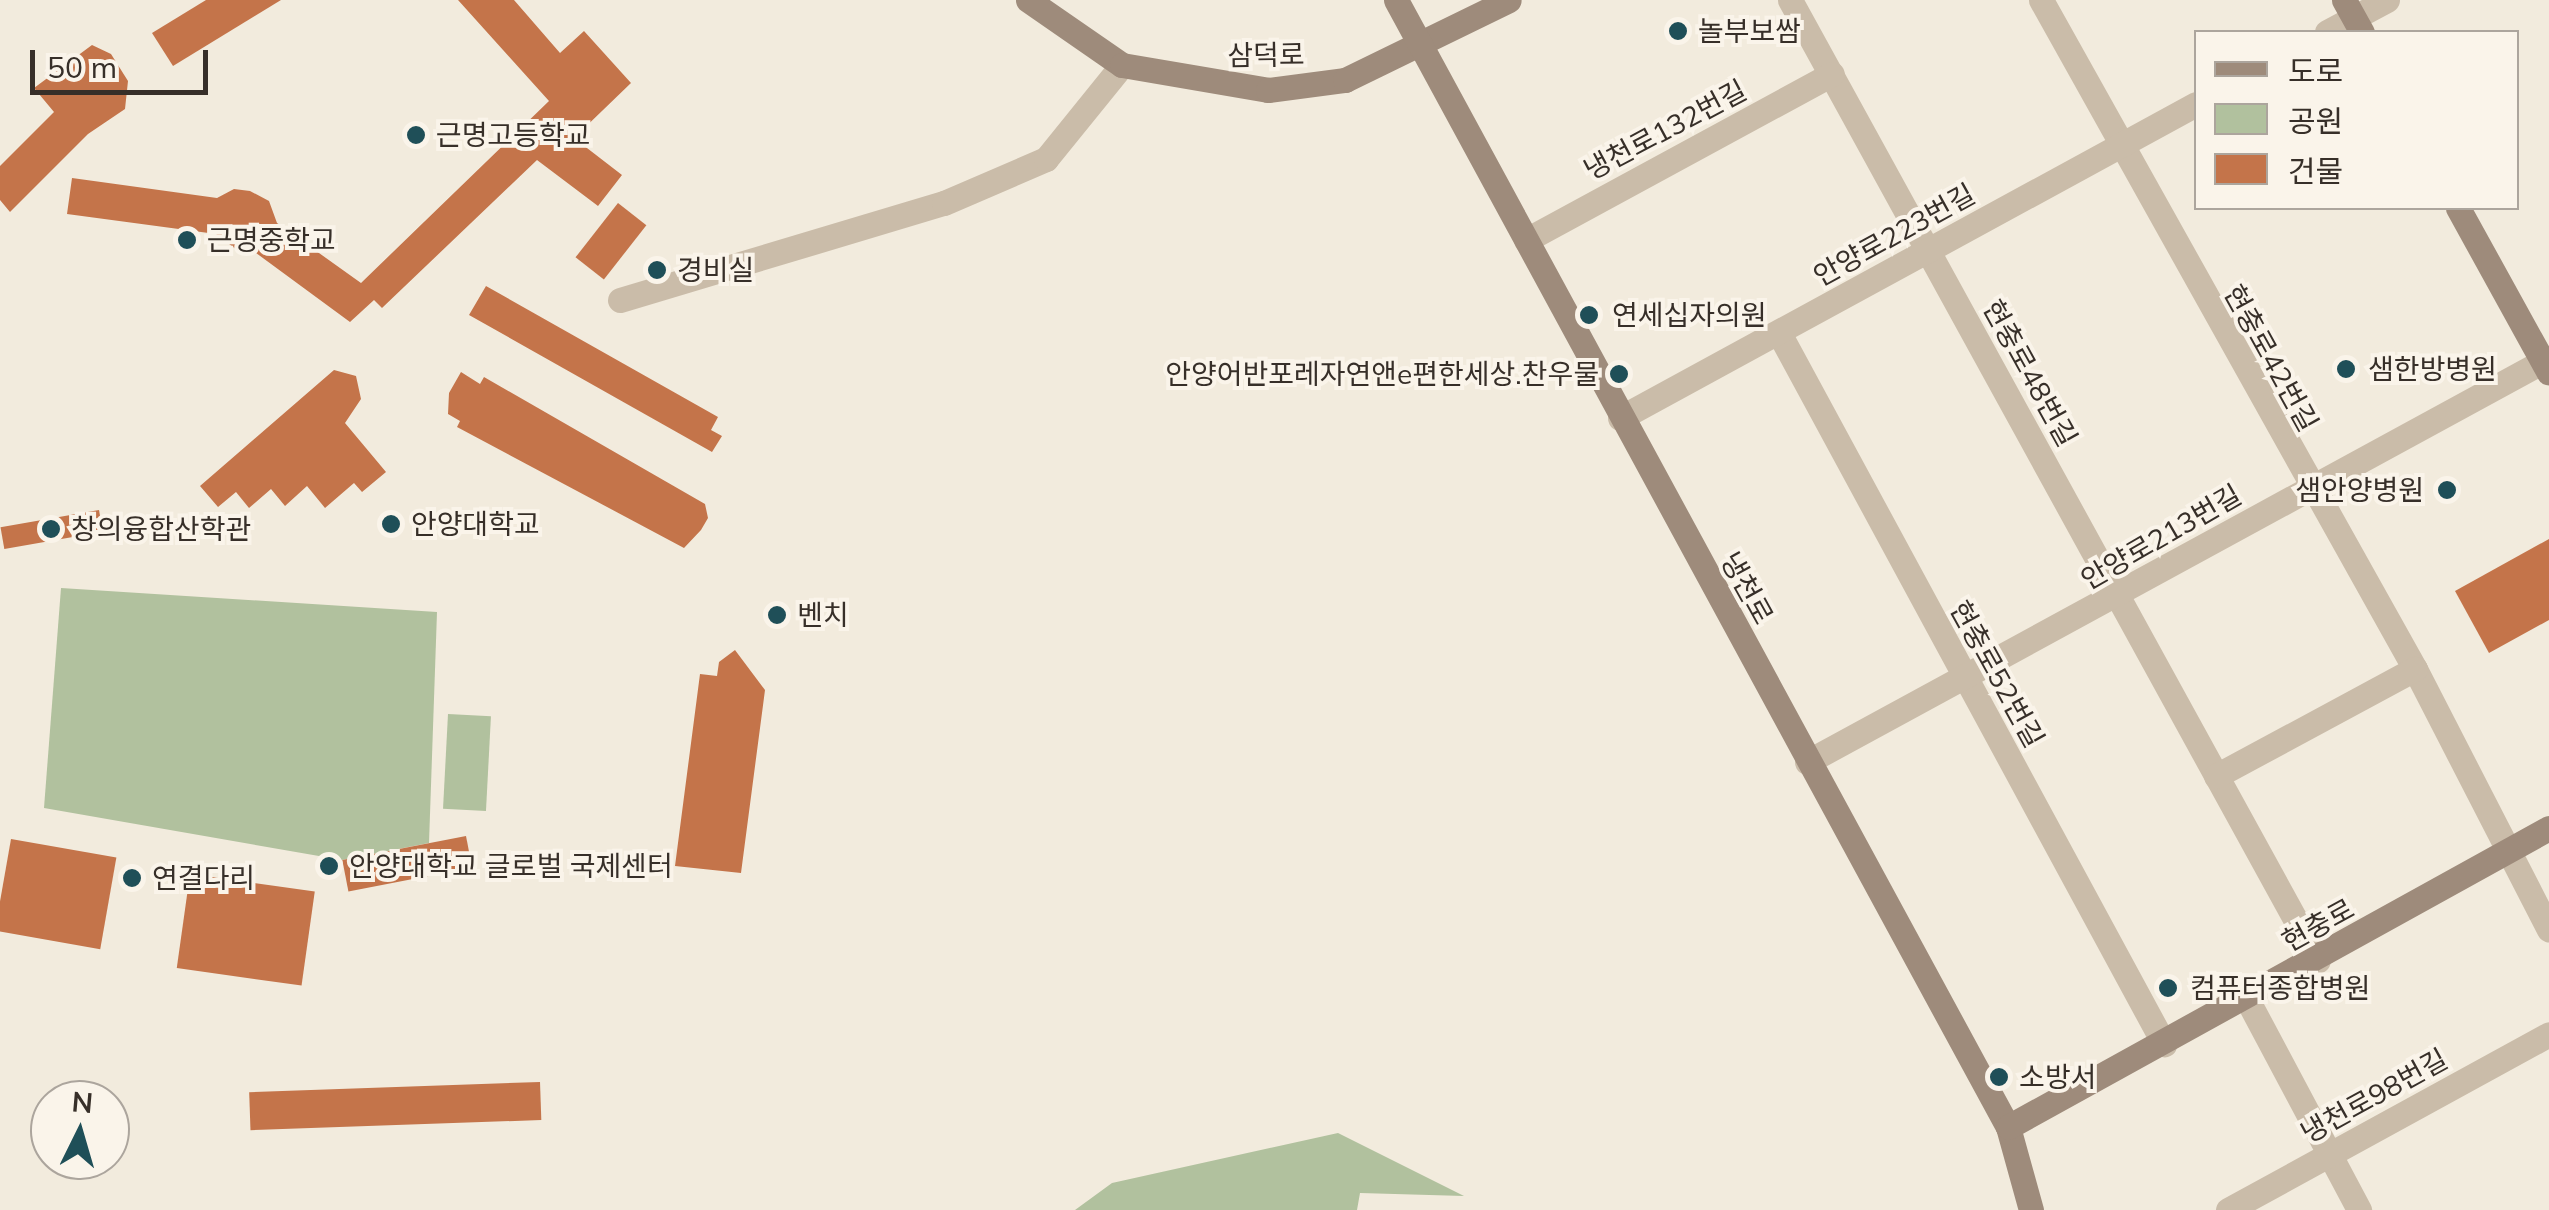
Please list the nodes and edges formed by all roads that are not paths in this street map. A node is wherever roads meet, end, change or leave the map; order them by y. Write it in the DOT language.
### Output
graph roads {
  1 [pos="1396,0"];
  2 [pos="1509,0"];
  3 [pos="1790,0"];
  4 [pos="2041,0"];
  5 [pos="2386,0"];
  6 [pos="1039,2"];
  7 [pos="2353,17"];
  8 [pos="2330,30"];
  9 [pos="1422,46"];
  10 [pos="1122,65"];
  11 [pos="1832,74"];
  12 [pos="2194,105"];
  13 [pos="2118,147"];
  14 [pos="2459,210"];
  15 [pos="1526,240"];
  16 [pos="1928,250"];
  17 [pos="620,300"];
  18 [pos="1779,333"];
  19 [pos="2547,364"];
  20 [pos="1620,418"];
  21 [pos="2309,486"];
  22 [pos="2118,596"];
  23 [pos="2415,669"];
  24 [pos="1965,679"];
  25 [pos="1808,762"];
  26 [pos="2216,776"];
  27 [pos="2549,828"];
  28 [pos="2508,850"];
  29 [pos="2549,930"];
  30 [pos="2318,961"];
  31 [pos="2246,999"];
  32 [pos="2549,1034"];
  33 [pos="2164,1044"];
  34 [pos="2008,1127"];
  35 [pos="2330,1154"];
  36 [pos="2031,1210"];
  37 [pos="2228,1210"];
  38 [pos="2360,1210"];
  1 -- 9 [label="street, 냉천로"];
  2 -- 9 [label="street, 삼덕로"];
  3 -- 11 [label="street, 현충로48번길"];
  4 -- 13 [label="street, 현충로42번길"];
  5 -- 7 [label="street"];
  6 -- 10 [label="street, 삼덕로"];
  7 -- 8 [label="street"];
  9 -- 10 [label="street, 삼덕로"];
  9 -- 15 [label="street, 냉천로"];
  10 -- 17 [label="street"];
  11 -- 15 [label="street, 냉천로132번길"];
  11 -- 16 [label="street, 현충로48번길"];
  12 -- 13 [label="street, 안양로223번길"];
  13 -- 16 [label="street, 안양로223번길"];
  13 -- 21 [label="street, 현충로42번길"];
  14 -- 19 [label="street"];
  15 -- 20 [label="street, 냉천로"];
  16 -- 18 [label="street, 안양로223번길"];
  16 -- 22 [label="street, 현충로48번길"];
  18 -- 20 [label="street, 안양로223번길"];
  18 -- 24 [label="street, 현충로52번길"];
  19 -- 21 [label="street, 안양로213번길"];
  20 -- 25 [label="street, 냉천로"];
  21 -- 22 [label="street, 안양로213번길"];
  21 -- 23 [label="street, 현충로42번길"];
  22 -- 24 [label="street, 안양로213번길"];
  22 -- 26 [label="street, 현충로48번길"];
  23 -- 26 [label="street"];
  23 -- 28 [label="street, 현충로42번길"];
  24 -- 25 [label="street, 안양로213번길"];
  24 -- 33 [label="street, 현충로52번길"];
  25 -- 34 [label="street, 냉천로"];
  26 -- 30 [label="street, 현충로48번길"];
  27 -- 28 [label="street, 현충로"];
  28 -- 29 [label="street, 현충로42번길"];
  28 -- 30 [label="street, 현충로"];
  30 -- 31 [label="street, 현충로"];
  31 -- 33 [label="street, 현충로"];
  31 -- 35 [label="street"];
  32 -- 35 [label="street, 냉천로98번길"];
  33 -- 34 [label="street, 현충로"];
  34 -- 36 [label="street, 냉천로"];
  35 -- 37 [label="street, 냉천로98번길"];
  35 -- 38 [label="street"];
}
